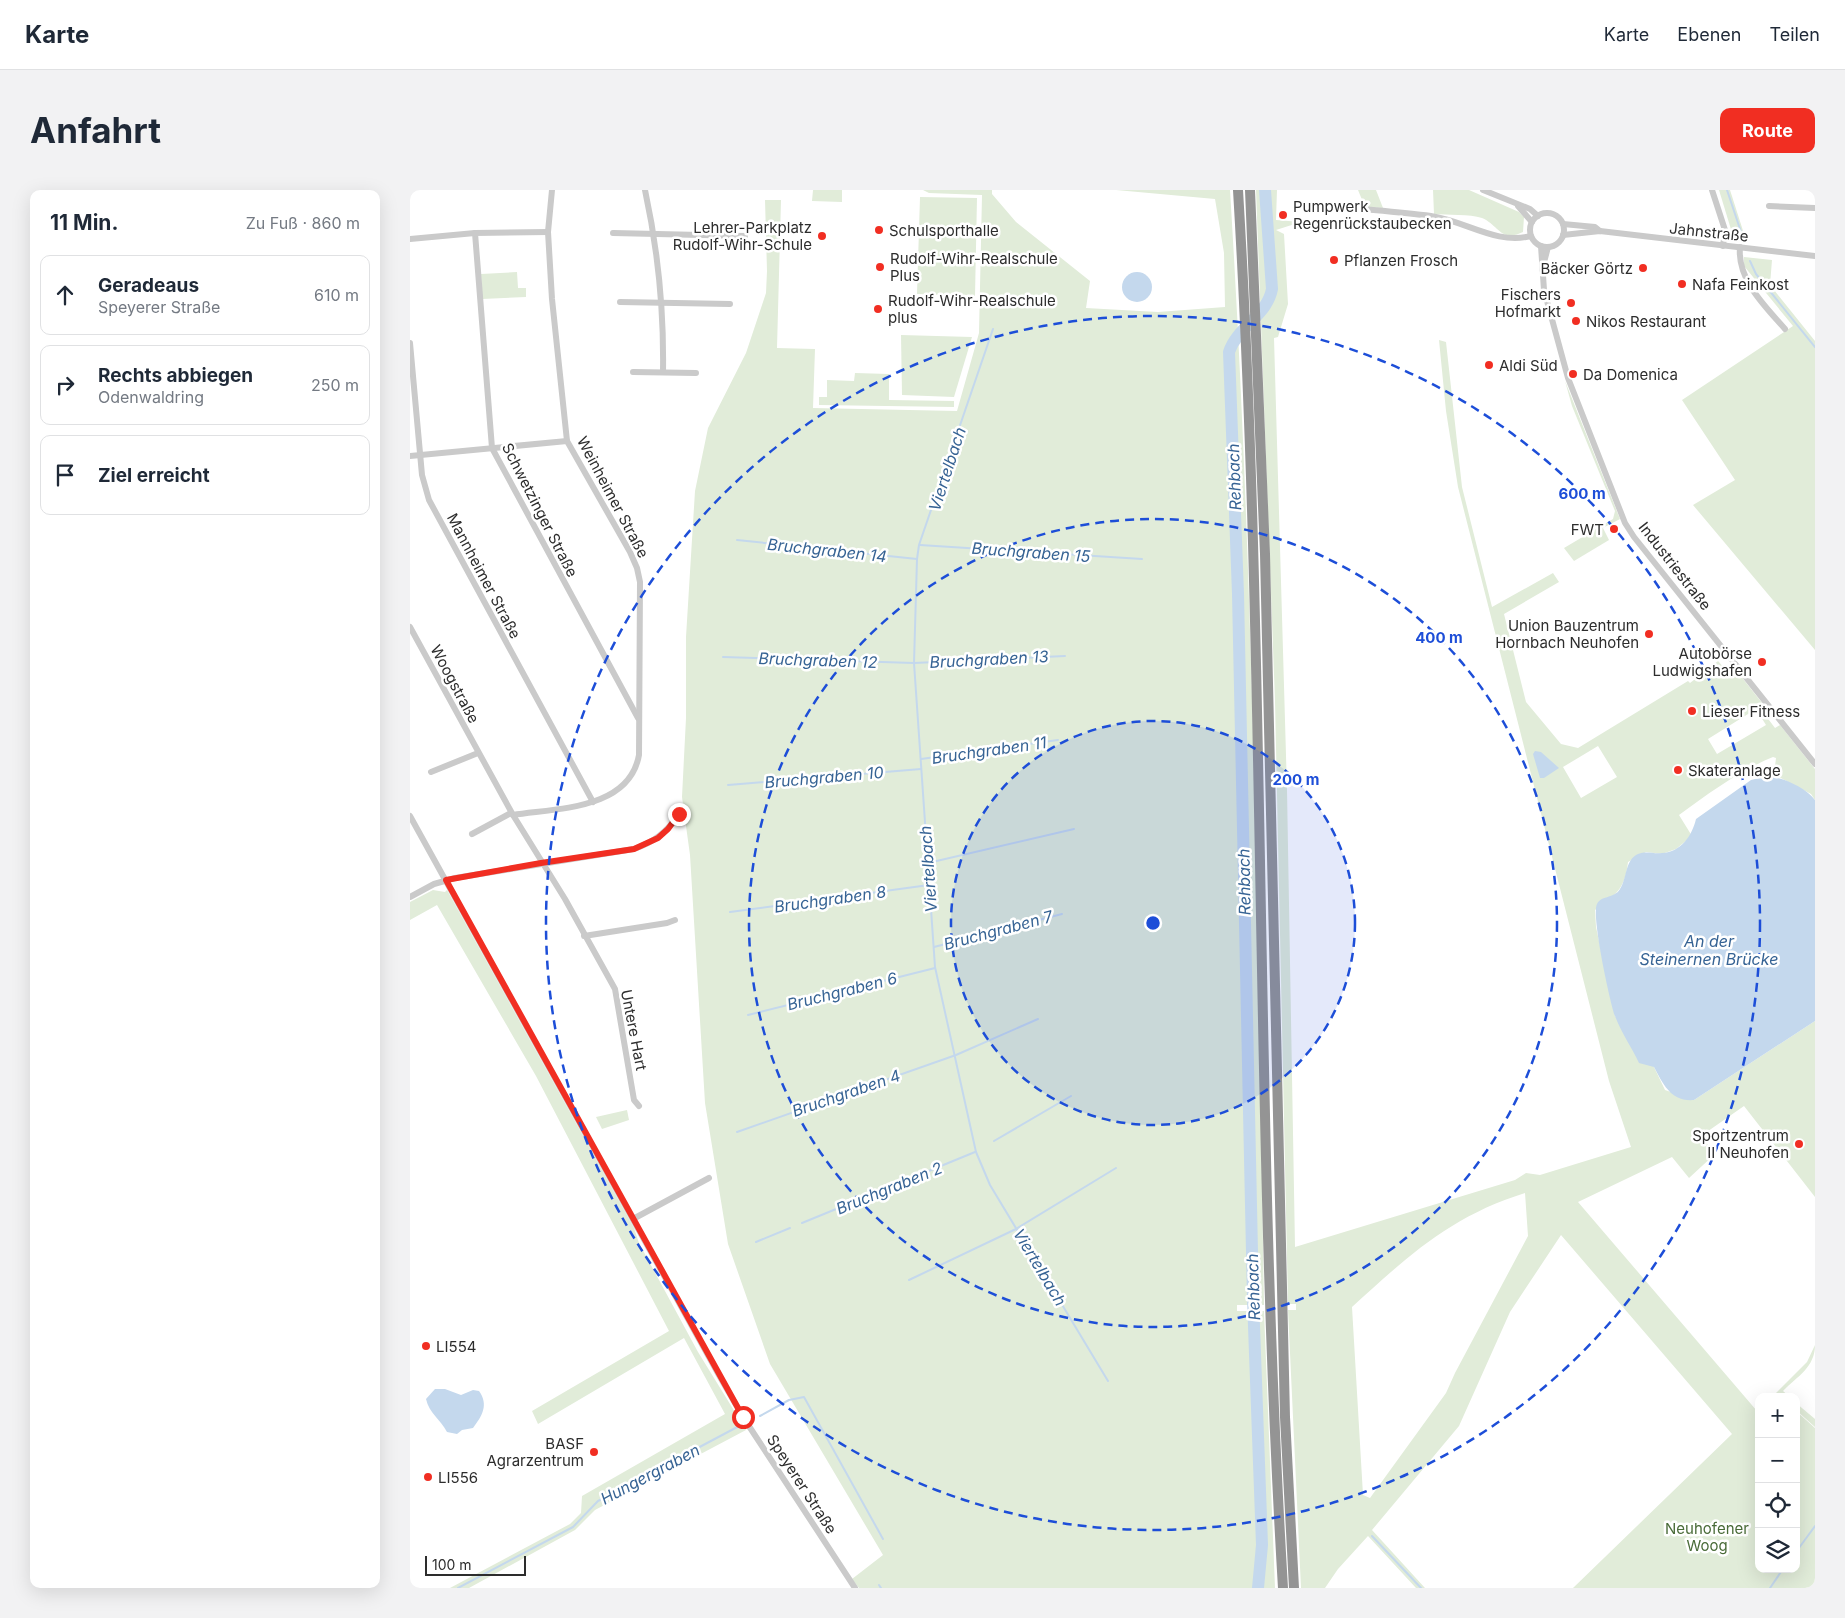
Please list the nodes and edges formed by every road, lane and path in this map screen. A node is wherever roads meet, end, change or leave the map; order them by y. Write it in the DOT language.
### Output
graph roads {
  1 [pos="552,190"];
  2 [pos="644,190"];
  3 [pos="1238,190"];
  4 [pos="1250,190"];
  5 [pos="1483,190"];
  6 [pos="1712,190"];
  7 [pos="1316,204"];
  8 [pos="1517,205"];
  9 [pos="1769,206"];
  10 [pos="1815,208"];
  11 [pos="1538,216"];
  12 [pos="1532,222"];
  13 [pos="1563,224"];
  14 [pos="1600,231"];
  15 [pos="548,232"];
  16 [pos="475,233"];
  17 [pos="612,233"];
  18 [pos="654,234"];
  19 [pos="1564,235"];
  20 [pos="745,236"];
  21 [pos="1531,236"];
  22 [pos="410,239"];
  23 [pos="1723,246"];
  24 [pos="1545,247"];
  25 [pos="1740,247"];
  26 [pos="1815,256"];
  27 [pos="620,302"];
  28 [pos="663,303"];
  29 [pos="730,304"];
  30 [pos="1785,329"];
  31 [pos="410,343"];
  32 [pos="633,372"];
  33 [pos="664,372"];
  34 [pos="696,373"];
  35 [pos="567,441"];
  36 [pos="492,448"];
  37 [pos="420,455"];
  38 [pos="410,456"];
  39 [pos="410,627"];
  40 [pos="639,719"];
  41 [pos="478,753"];
  42 [pos="1815,764"];
  43 [pos="431,772"];
  44 [pos="593,802"];
  45 [pos="512,814"];
  46 [pos="679,814"];
  47 [pos="410,816"];
  48 [pos="472,834"];
  49 [pos="541,863"];
  50 [pos="446,880"];
  51 [pos="410,897"];
  52 [pos="675,920"];
  53 [pos="584,936"];
  54 [pos="639,1106"];
  55 [pos="709,1178"];
  56 [pos="633,1219"];
  57 [pos="855,1588"];
  58 [pos="1283,1588"];
  59 [pos="1294,1588"];
  1 -- 15 [label="street, Weinheimer Straße"];
  2 -- 18 [label="street"];
  3 -- 58 [label="highway"];
  4 -- 59 [label="highway"];
  5 -- 8 [label="street"];
  6 -- 23 [label="street"];
  7 -- 21 [label="street"];
  8 -- 11 [label="street"];
  8 -- 12 [label="street"];
  9 -- 10 [label="street"];
  11 -- 12 [label="street"];
  11 -- 13 [label="street"];
  12 -- 21 [label="street"];
  13 -- 14 [label="street, Jahnstraße"];
  13 -- 19 [label="street"];
  14 -- 19 [label="street, Jahnstraße"];
  14 -- 23 [label="street, Jahnstraße"];
  15 -- 16 [label="street"];
  15 -- 35 [label="street, Weinheimer Straße"];
  16 -- 22 [label="street"];
  16 -- 36 [label="street, Schwetzinger Straße"];
  17 -- 18 [label="street"];
  18 -- 20 [label="street"];
  18 -- 28 [label="street"];
  19 -- 24 [label="street"];
  21 -- 24 [label="street"];
  23 -- 25 [label="street, Jahnstraße"];
  24 -- 42 [label="street, Industriestraße"];
  25 -- 26 [label="street, Jahnstraße"];
  25 -- 30 [label="street"];
  27 -- 28 [label="street"];
  28 -- 29 [label="street"];
  28 -- 33 [label="street"];
  31 -- 37 [label="street, Mannheimer Straße"];
  32 -- 33 [label="street"];
  33 -- 34 [label="street"];
  35 -- 36 [label="street"];
  35 -- 40 [label="street, Weinheimer Straße"];
  36 -- 37 [label="street"];
  36 -- 40 [label="street, Schwetzinger Straße"];
  37 -- 38 [label="street"];
  37 -- 44 [label="street, Mannheimer Straße"];
  39 -- 41 [label="street, Woogstraße"];
  40 -- 44 [label="street, Weinheimer Straße"];
  41 -- 43 [label="street"];
  41 -- 45 [label="street, Woogstraße"];
  44 -- 45 [label="street, Weinheimer Straße"];
  45 -- 48 [label="street"];
  45 -- 49 [label="street, Woogstraße"];
  46 -- 49 [label="street"];
  47 -- 50 [label="street, Speyerer Straße"];
  49 -- 50 [label="street"];
  49 -- 53 [label="street, Untere Hart"];
  50 -- 51 [label="street"];
  50 -- 56 [label="street, Speyerer Straße"];
  52 -- 53 [label="street"];
  53 -- 54 [label="street, Untere Hart"];
  55 -- 56 [label="street"];
  56 -- 57 [label="street, Speyerer Straße"];
}
